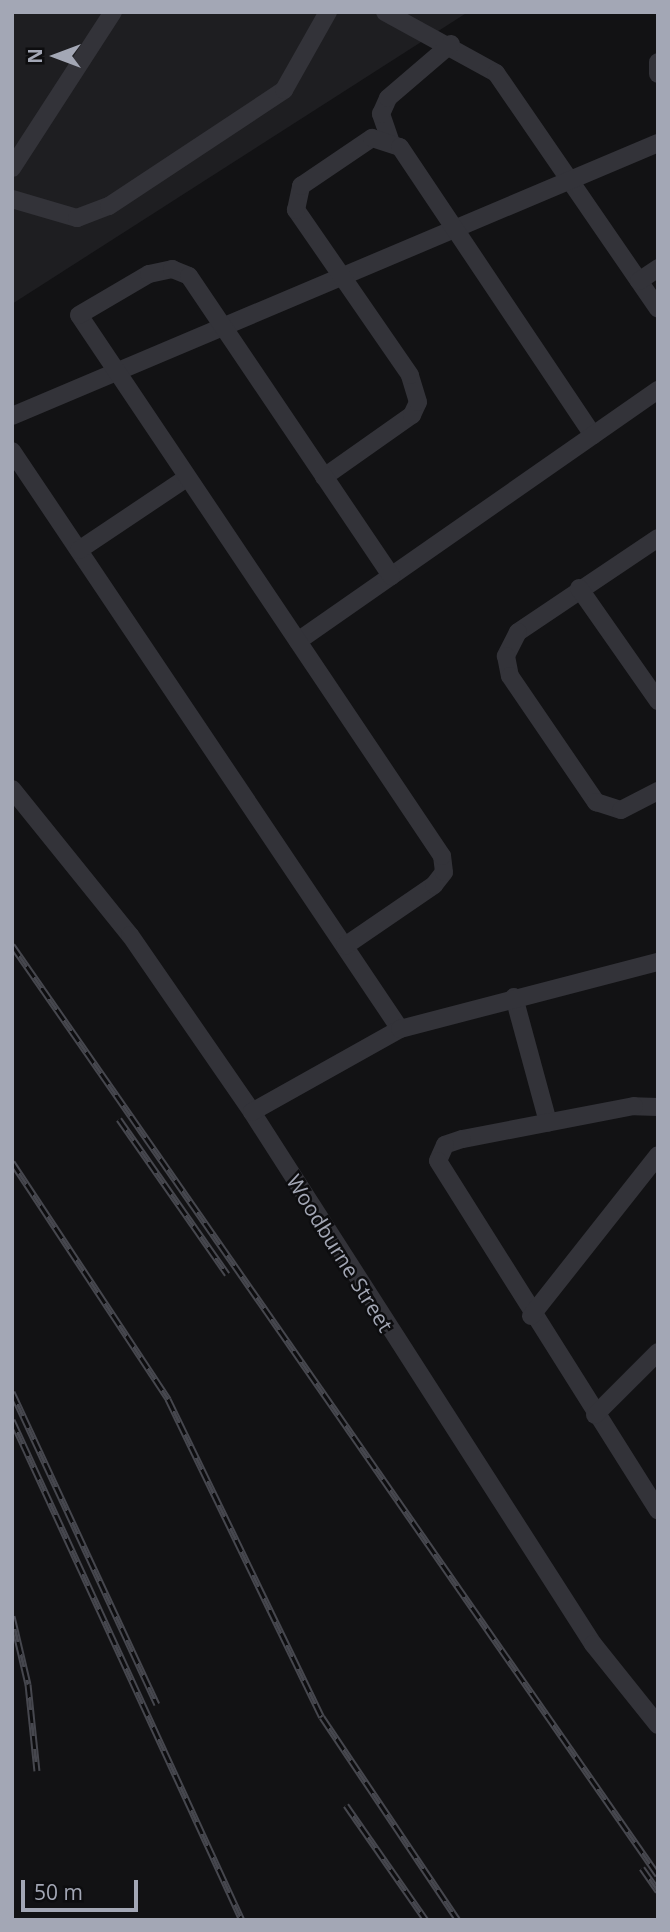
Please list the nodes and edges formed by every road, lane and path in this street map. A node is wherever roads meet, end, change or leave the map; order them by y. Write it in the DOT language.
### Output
graph roads {
  1 [pos="113,12"];
  2 [pos="328,12"];
  3 [pos="385,12"];
  4 [pos="450,44"];
  5 [pos="658,62"];
  6 [pos="658,74"];
  7 [pos="390,140"];
  8 [pos="658,143"];
  9 [pos="12,168"];
  10 [pos="572,182"];
  11 [pos="12,199"];
  12 [pos="457,232"];
  13 [pos="658,268"];
  14 [pos="341,280"];
  15 [pos="639,281"];
  16 [pos="658,309"];
  17 [pos="225,328"];
  18 [pos="113,374"];
  19 [pos="658,390"];
  20 [pos="12,416"];
  21 [pos="593,435"];
  22 [pos="12,452"];
  23 [pos="324,477"];
  24 [pos="185,479"];
  25 [pos="658,538"];
  26 [pos="79,550"];
  27 [pos="391,576"];
  28 [pos="579,588"];
  29 [pos="298,641"];
  30 [pos="658,701"];
  31 [pos="12,789"];
  32 [pos="658,792"];
  33 [pos="345,946"];
  34 [pos="658,962"];
  35 [pos="513,997"];
  36 [pos="400,1029"];
  37 [pos="658,1107"];
  38 [pos="252,1112"];
  39 [pos="548,1122"];
  40 [pos="658,1155"];
  41 [pos="531,1316"];
  42 [pos="658,1352"];
  43 [pos="595,1415"];
  44 [pos="658,1510"];
  45 [pos="658,1725"];
  1 -- 9 [label="street"];
  2 -- 11 [label="street"];
  3 -- 4 [label="street"];
  4 -- 7 [label="street"];
  4 -- 10 [label="street"];
  5 -- 6 [label="street"];
  7 -- 12 [label="street"];
  7 -- 14 [label="street"];
  8 -- 10 [label="street"];
  10 -- 12 [label="street"];
  10 -- 15 [label="street"];
  12 -- 14 [label="street"];
  12 -- 21 [label="street"];
  13 -- 15 [label="street"];
  14 -- 17 [label="street"];
  14 -- 23 [label="street"];
  15 -- 16 [label="street"];
  17 -- 18 [label="street"];
  17 -- 18 [label="street"];
  17 -- 23 [label="street"];
  18 -- 20 [label="street"];
  18 -- 24 [label="street"];
  19 -- 21 [label="street"];
  21 -- 27 [label="street"];
  22 -- 26 [label="street"];
  23 -- 27 [label="street"];
  24 -- 26 [label="street"];
  24 -- 29 [label="street"];
  25 -- 28 [label="street"];
  26 -- 33 [label="street"];
  27 -- 29 [label="street"];
  28 -- 30 [label="street"];
  28 -- 32 [label="street"];
  29 -- 33 [label="street"];
  31 -- 38 [label="street, Woodburne Street"];
  33 -- 36 [label="street"];
  34 -- 35 [label="street"];
  35 -- 36 [label="street"];
  35 -- 39 [label="street"];
  36 -- 38 [label="street"];
  37 -- 39 [label="street"];
  38 -- 45 [label="street, Woodburne Street"];
  39 -- 41 [label="street"];
  40 -- 41 [label="street"];
  41 -- 43 [label="street"];
  42 -- 43 [label="street"];
  43 -- 44 [label="street"];
}
